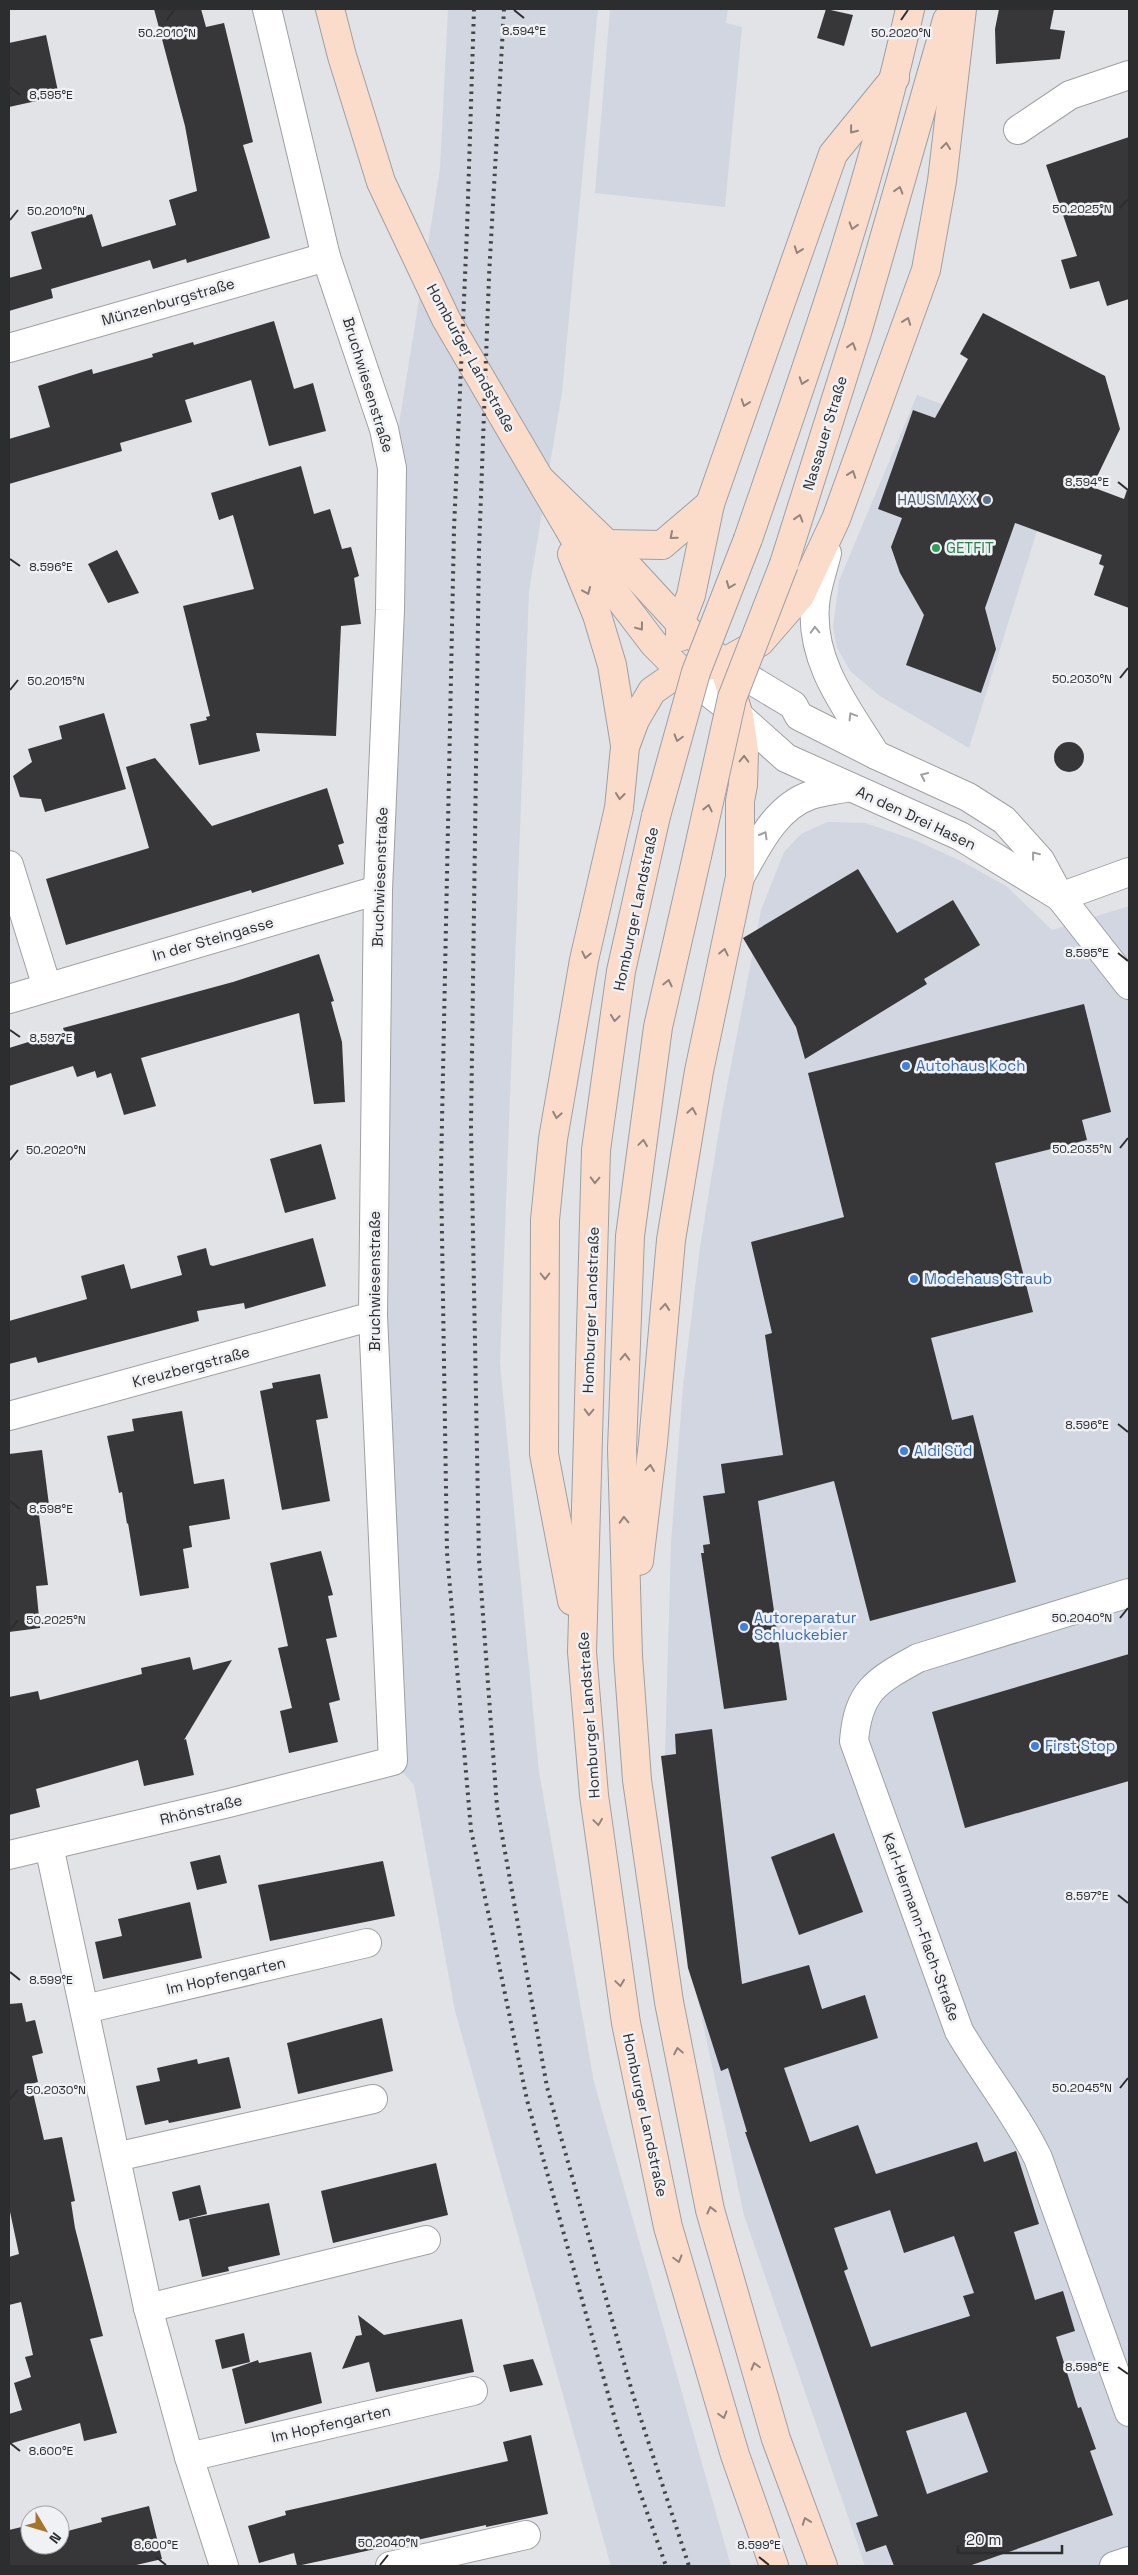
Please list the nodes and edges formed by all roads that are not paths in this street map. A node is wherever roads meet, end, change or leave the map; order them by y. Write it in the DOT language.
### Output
graph roads {
  1 [pos="267,9"];
  2 [pos="330,9"];
  3 [pos="910,9"];
  4 [pos="950,9"];
  5 [pos="962,9"];
  6 [pos="1129,75"];
  7 [pos="895,78"];
  8 [pos="1018,130"];
  9 [pos="326,257"];
  10 [pos="9,348"];
  11 [pos="542,481"];
  12 [pos="710,504"];
  13 [pos="836,519"];
  14 [pos="607,544"];
  15 [pos="680,623"];
  16 [pos="723,663"];
  17 [pos="681,671"];
  18 [pos="739,716"];
  19 [pos="625,747"];
  20 [pos="876,755"];
  21 [pos="849,787"];
  22 [pos="9,865"];
  23 [pos="1129,872"];
  24 [pos="740,877"];
  25 [pos="378,890"];
  26 [pos="1060,897"];
  27 [pos="1129,985"];
  28 [pos="47,988"];
  29 [pos="9,999"];
  30 [pos="373,1316"];
  31 [pos="9,1416"];
  32 [pos="1129,1593"];
  33 [pos="582,1652"];
  34 [pos="628,1656"];
  35 [pos="393,1761"];
  36 [pos="50,1846"];
  37 [pos="9,1855"];
  38 [pos="367,1943"];
  39 [pos="85,2009"];
  40 [pos="373,2099"];
  41 [pos="116,2157"];
  42 [pos="426,2240"];
  43 [pos="148,2308"];
  44 [pos="473,2390"];
  45 [pos="1129,2412"];
  46 [pos="189,2457"];
  47 [pos="526,2535"];
  48 [pos="1129,2561"];
  49 [pos="224,2566"];
  50 [pos="390,2566"];
  51 [pos="774,2566"];
  52 [pos="823,2566"];
  53 [pos="1114,2566"];
  1 -- 9 [label="street, Bruchwiesenstraße"];
  2 -- 11 [label="main road, Homburger Landstraße"];
  3 -- 7 [label="main road"];
  34 -- 4 [label="main road, Nassauer Straße, one-way, bridge"];
  13 -- 5 [label="main road, one-way"];
  6 -- 8 [label="street"];
  7 -- 12 [label="main road, one-way"];
  7 -- 33 [label="main road, Homburger Landstraße, one-way, bridge"];
  9 -- 10 [label="street, Münzenburgstraße"];
  9 -- 25 [label="street, Bruchwiesenstraße"];
  11 -- 14 [label="main road"];
  11 -- 17 [label="main road, Homburger Landstraße, one-way"];
  11 -- 19 [label="main road, one-way"];
  12 -- 14 [label="main road, one-way"];
  12 -- 15 [label="main road"];
  13 -- 16 [label="main road"];
  20 -- 13 [label="street, one-way"];
  14 -- 15 [label="main road"];
  15 -- 16 [label="main road"];
  15 -- 17 [label="main road"];
  16 -- 17 [label="main road"];
  16 -- 18 [label="main road"];
  16 -- 20 [label="street, An den Drei Hasen"];
  17 -- 18 [label="street, An den Drei Hasen"];
  17 -- 19 [label="main road"];
  18 -- 21 [label="street, An den Drei Hasen"];
  24 -- 18 [label="main road, one-way"];
  19 -- 33 [label="main road, one-way"];
  26 -- 20 [label="street, An den Drei Hasen, one-way"];
  24 -- 21 [label="street, An den Drei Hasen, one-way"];
  21 -- 26 [label="street, An den Drei Hasen"];
  22 -- 28 [label="street"];
  23 -- 26 [label="street"];
  34 -- 24 [label="main road, one-way"];
  25 -- 28 [label="street, In der Steingasse"];
  25 -- 30 [label="street, Bruchwiesenstraße"];
  26 -- 27 [label="street, An den Drei Hasen"];
  28 -- 29 [label="street, In der Steingasse"];
  30 -- 31 [label="street, Kreuzbergstraße"];
  30 -- 35 [label="street, Bruchwiesenstraße"];
  32 -- 45 [label="street, Karl-Hermann-Flach-Straße"];
  33 -- 51 [label="main road, Homburger Landstraße, one-way"];
  52 -- 34 [label="main road, one-way"];
  35 -- 36 [label="street, Rhönstraße"];
  36 -- 37 [label="street, Rhönstraße"];
  36 -- 39 [label="street"];
  38 -- 39 [label="street, Im Hopfengarten"];
  39 -- 41 [label="street"];
  40 -- 41 [label="street"];
  41 -- 43 [label="street"];
  42 -- 43 [label="street"];
  43 -- 46 [label="street"];
  44 -- 46 [label="street, Im Hopfengarten"];
  46 -- 49 [label="street"];
  47 -- 50 [label="street"];
  48 -- 53 [label="street"];
}
